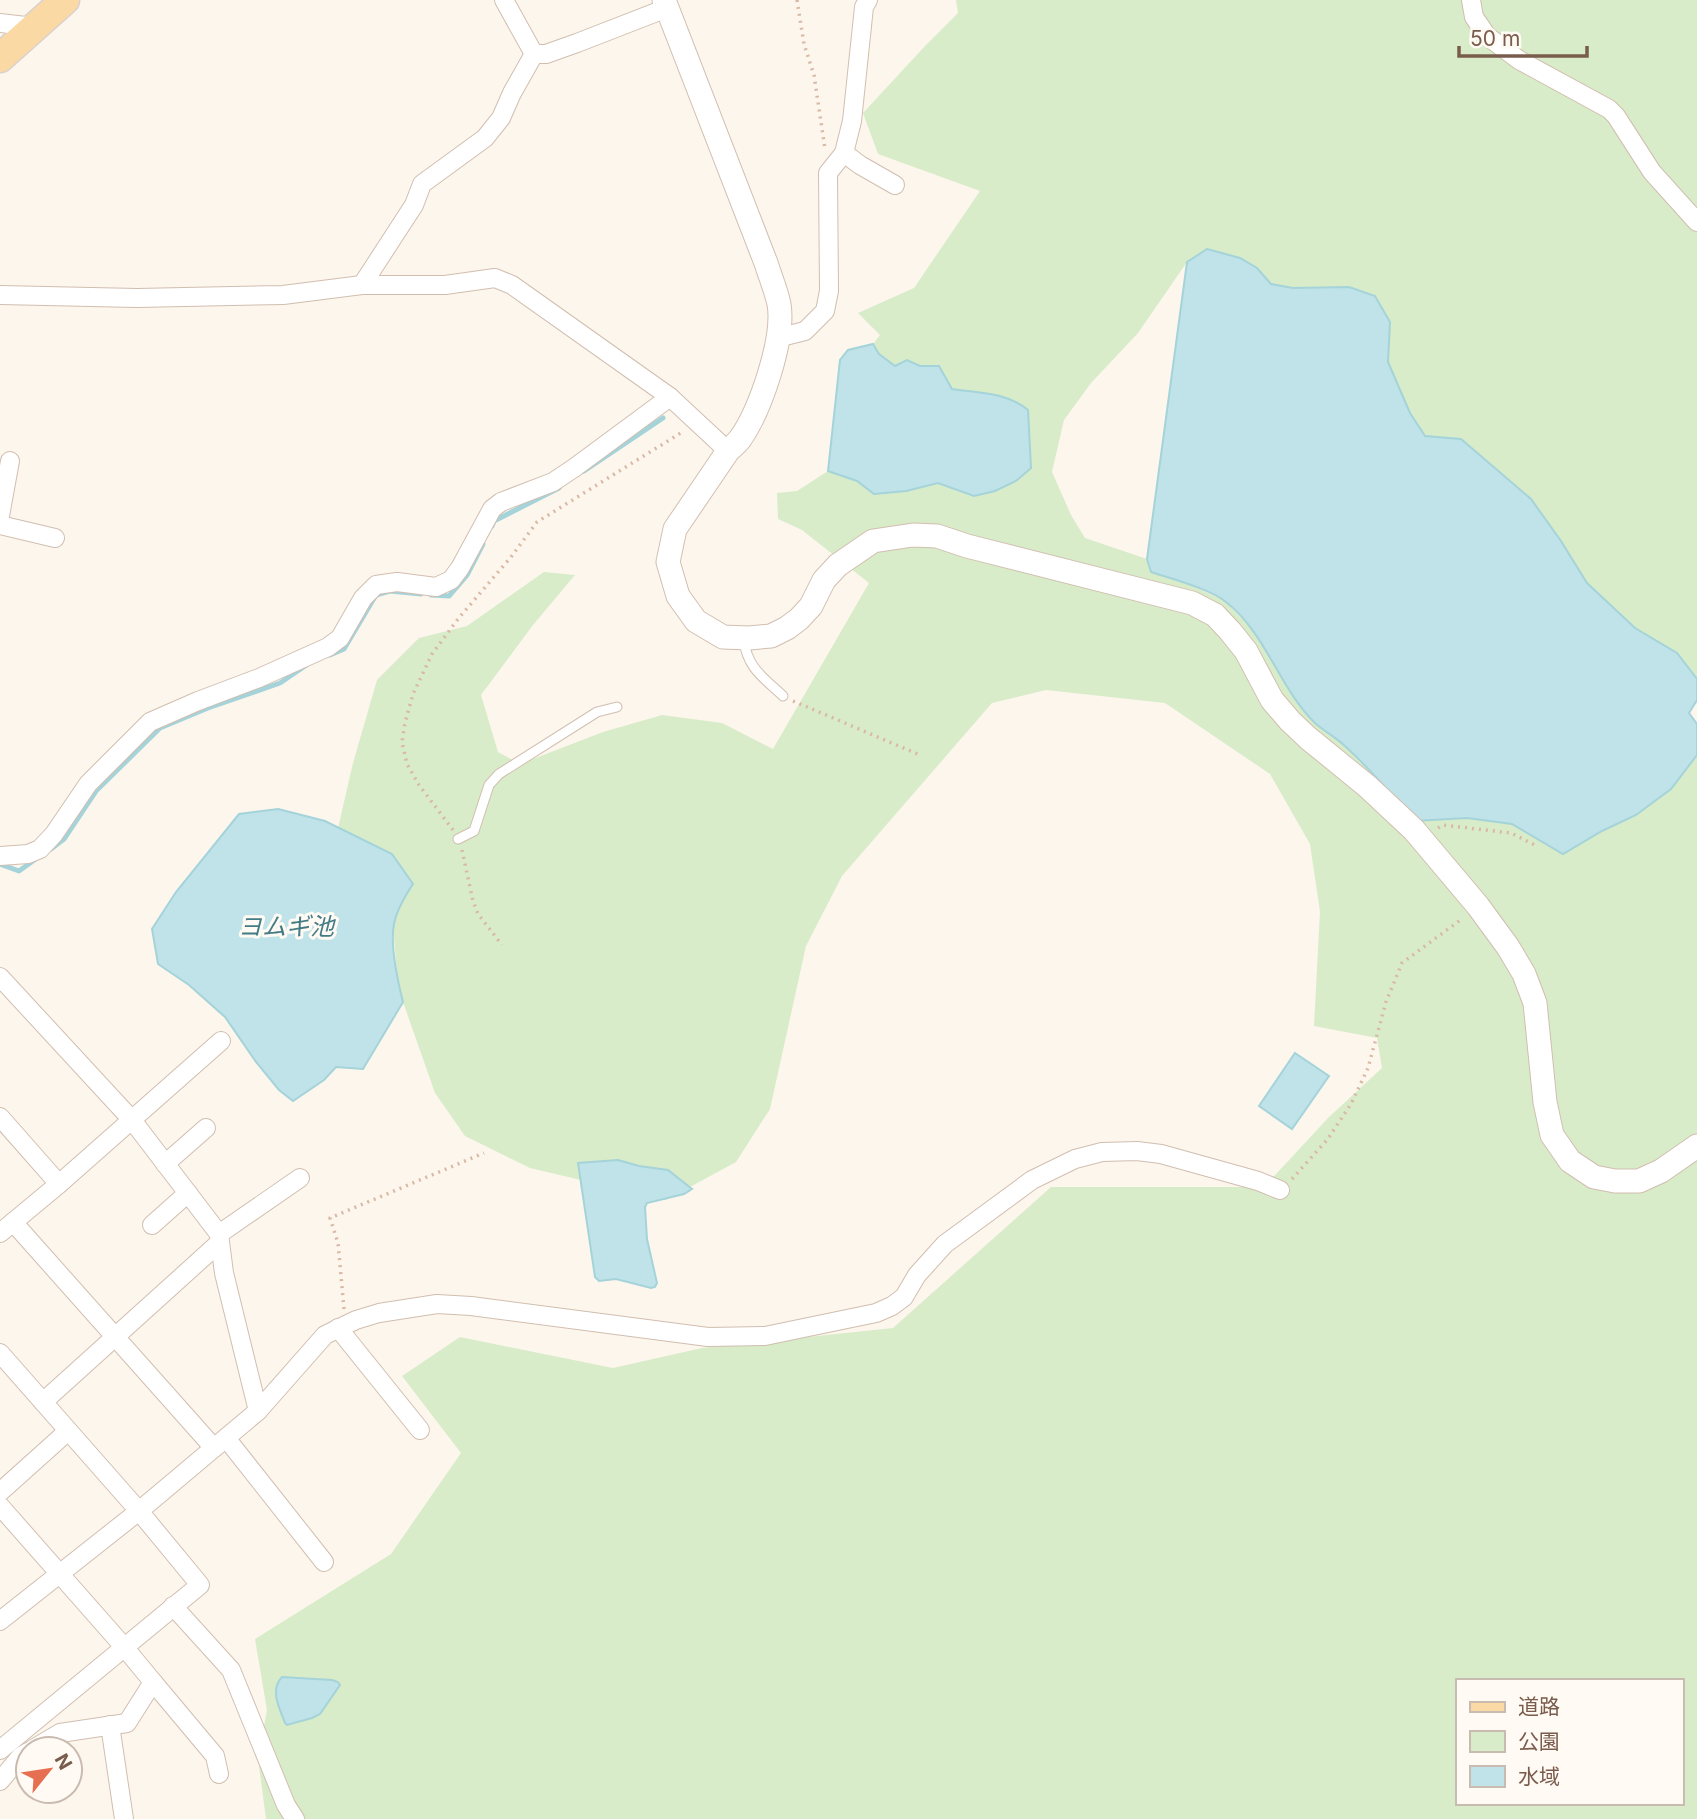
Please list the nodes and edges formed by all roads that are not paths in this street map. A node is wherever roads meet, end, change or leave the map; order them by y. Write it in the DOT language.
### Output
graph roads {
  1 [pos="65,0"];
  2 [pos="504,0"];
  3 [pos="868,0"];
  4 [pos="1471,0"];
  5 [pos="666,4"];
  6 [pos="0,23"];
  7 [pos="34,27"];
  8 [pos="534,54"];
  9 [pos="0,58"];
  10 [pos="844,153"];
  11 [pos="895,185"];
  12 [pos="1697,222"];
  13 [pos="362,285"];
  14 [pos="0,295"];
  15 [pos="777,338"];
  16 [pos="670,397"];
  17 [pos="728,450"];
  18 [pos="10,461"];
  19 [pos="0,516"];
  20 [pos="0,525"];
  21 [pos="55,538"];
  22 [pos="743,638"];
  23 [pos="783,696"];
  24 [pos="617,707"];
  25 [pos="458,839"];
  26 [pos="0,856"];
  27 [pos="0,977"];
  28 [pos="221,1041"];
  29 [pos="0,1117"];
  30 [pos="132,1120"];
  31 [pos="206,1128"];
  32 [pos="1697,1146"];
  33 [pos="166,1164"];
  34 [pos="300,1178"];
  35 [pos="60,1184"];
  36 [pos="1280,1190"];
  37 [pos="188,1193"];
  38 [pos="152,1225"];
  39 [pos="7,1228"];
  40 [pos="219,1239"];
  41 [pos="342,1326"];
  42 [pos="115,1337"];
  43 [pos="2,1361"];
  44 [pos="43,1402"];
  45 [pos="258,1411"];
  46 [pos="420,1430"];
  47 [pos="68,1431"];
  48 [pos="220,1443"];
  49 [pos="0,1492"];
  50 [pos="0,1506"];
  51 [pos="139,1511"];
  52 [pos="324,1562"];
  53 [pos="60,1572"];
  54 [pos="173,1606"];
  55 [pos="0,1621"];
  56 [pos="125,1648"];
  57 [pos="153,1682"];
  58 [pos="110,1725"];
  59 [pos="57,1735"];
  60 [pos="0,1750"];
  61 [pos="14,1764"];
  62 [pos="219,1774"];
  63 [pos="0,1781"];
  64 [pos="124,1819"];
  65 [pos="295,1819"];
  1 -- 7 [label="main road"];
  2 -- 8 [label="street"];
  3 -- 10 [label="street"];
  4 -- 12 [label="street"];
  5 -- 8 [label="street"];
  5 -- 15 [label="street"];
  6 -- 7 [label="street"];
  7 -- 9 [label="main road"];
  8 -- 13 [label="street"];
  10 -- 11 [label="street"];
  10 -- 15 [label="street"];
  13 -- 14 [label="street"];
  13 -- 16 [label="street"];
  15 -- 17 [label="street"];
  16 -- 17 [label="street"];
  16 -- 26 [label="street"];
  17 -- 22 [label="street"];
  18 -- 19 [label="street"];
  20 -- 21 [label="street"];
  22 -- 23 [label="lane"];
  22 -- 32 [label="street"];
  24 -- 25 [label="lane"];
  27 -- 30 [label="street"];
  28 -- 30 [label="street"];
  29 -- 35 [label="street"];
  30 -- 33 [label="street"];
  30 -- 35 [label="street"];
  31 -- 33 [label="street"];
  33 -- 37 [label="street"];
  34 -- 40 [label="street"];
  35 -- 39 [label="street"];
  36 -- 41 [label="street"];
  37 -- 38 [label="street"];
  37 -- 40 [label="street"];
  39 -- 42 [label="street"];
  40 -- 42 [label="street"];
  40 -- 45 [label="street"];
  41 -- 45 [label="street"];
  41 -- 46 [label="street"];
  42 -- 44 [label="street"];
  42 -- 48 [label="street"];
  43 -- 44 [label="street"];
  44 -- 47 [label="street"];
  45 -- 48 [label="street"];
  47 -- 49 [label="street"];
  47 -- 51 [label="street"];
  48 -- 51 [label="street"];
  48 -- 52 [label="street"];
  50 -- 53 [label="street"];
  51 -- 53 [label="street"];
  51 -- 54 [label="street"];
  53 -- 55 [label="street"];
  53 -- 56 [label="street"];
  54 -- 56 [label="street"];
  54 -- 65 [label="street"];
  56 -- 57 [label="street"];
  56 -- 60 [label="street"];
  57 -- 58 [label="street"];
  57 -- 62 [label="street"];
  58 -- 59 [label="street"];
  58 -- 64 [label="street"];
  61 -- 63 [label="street"];
}
